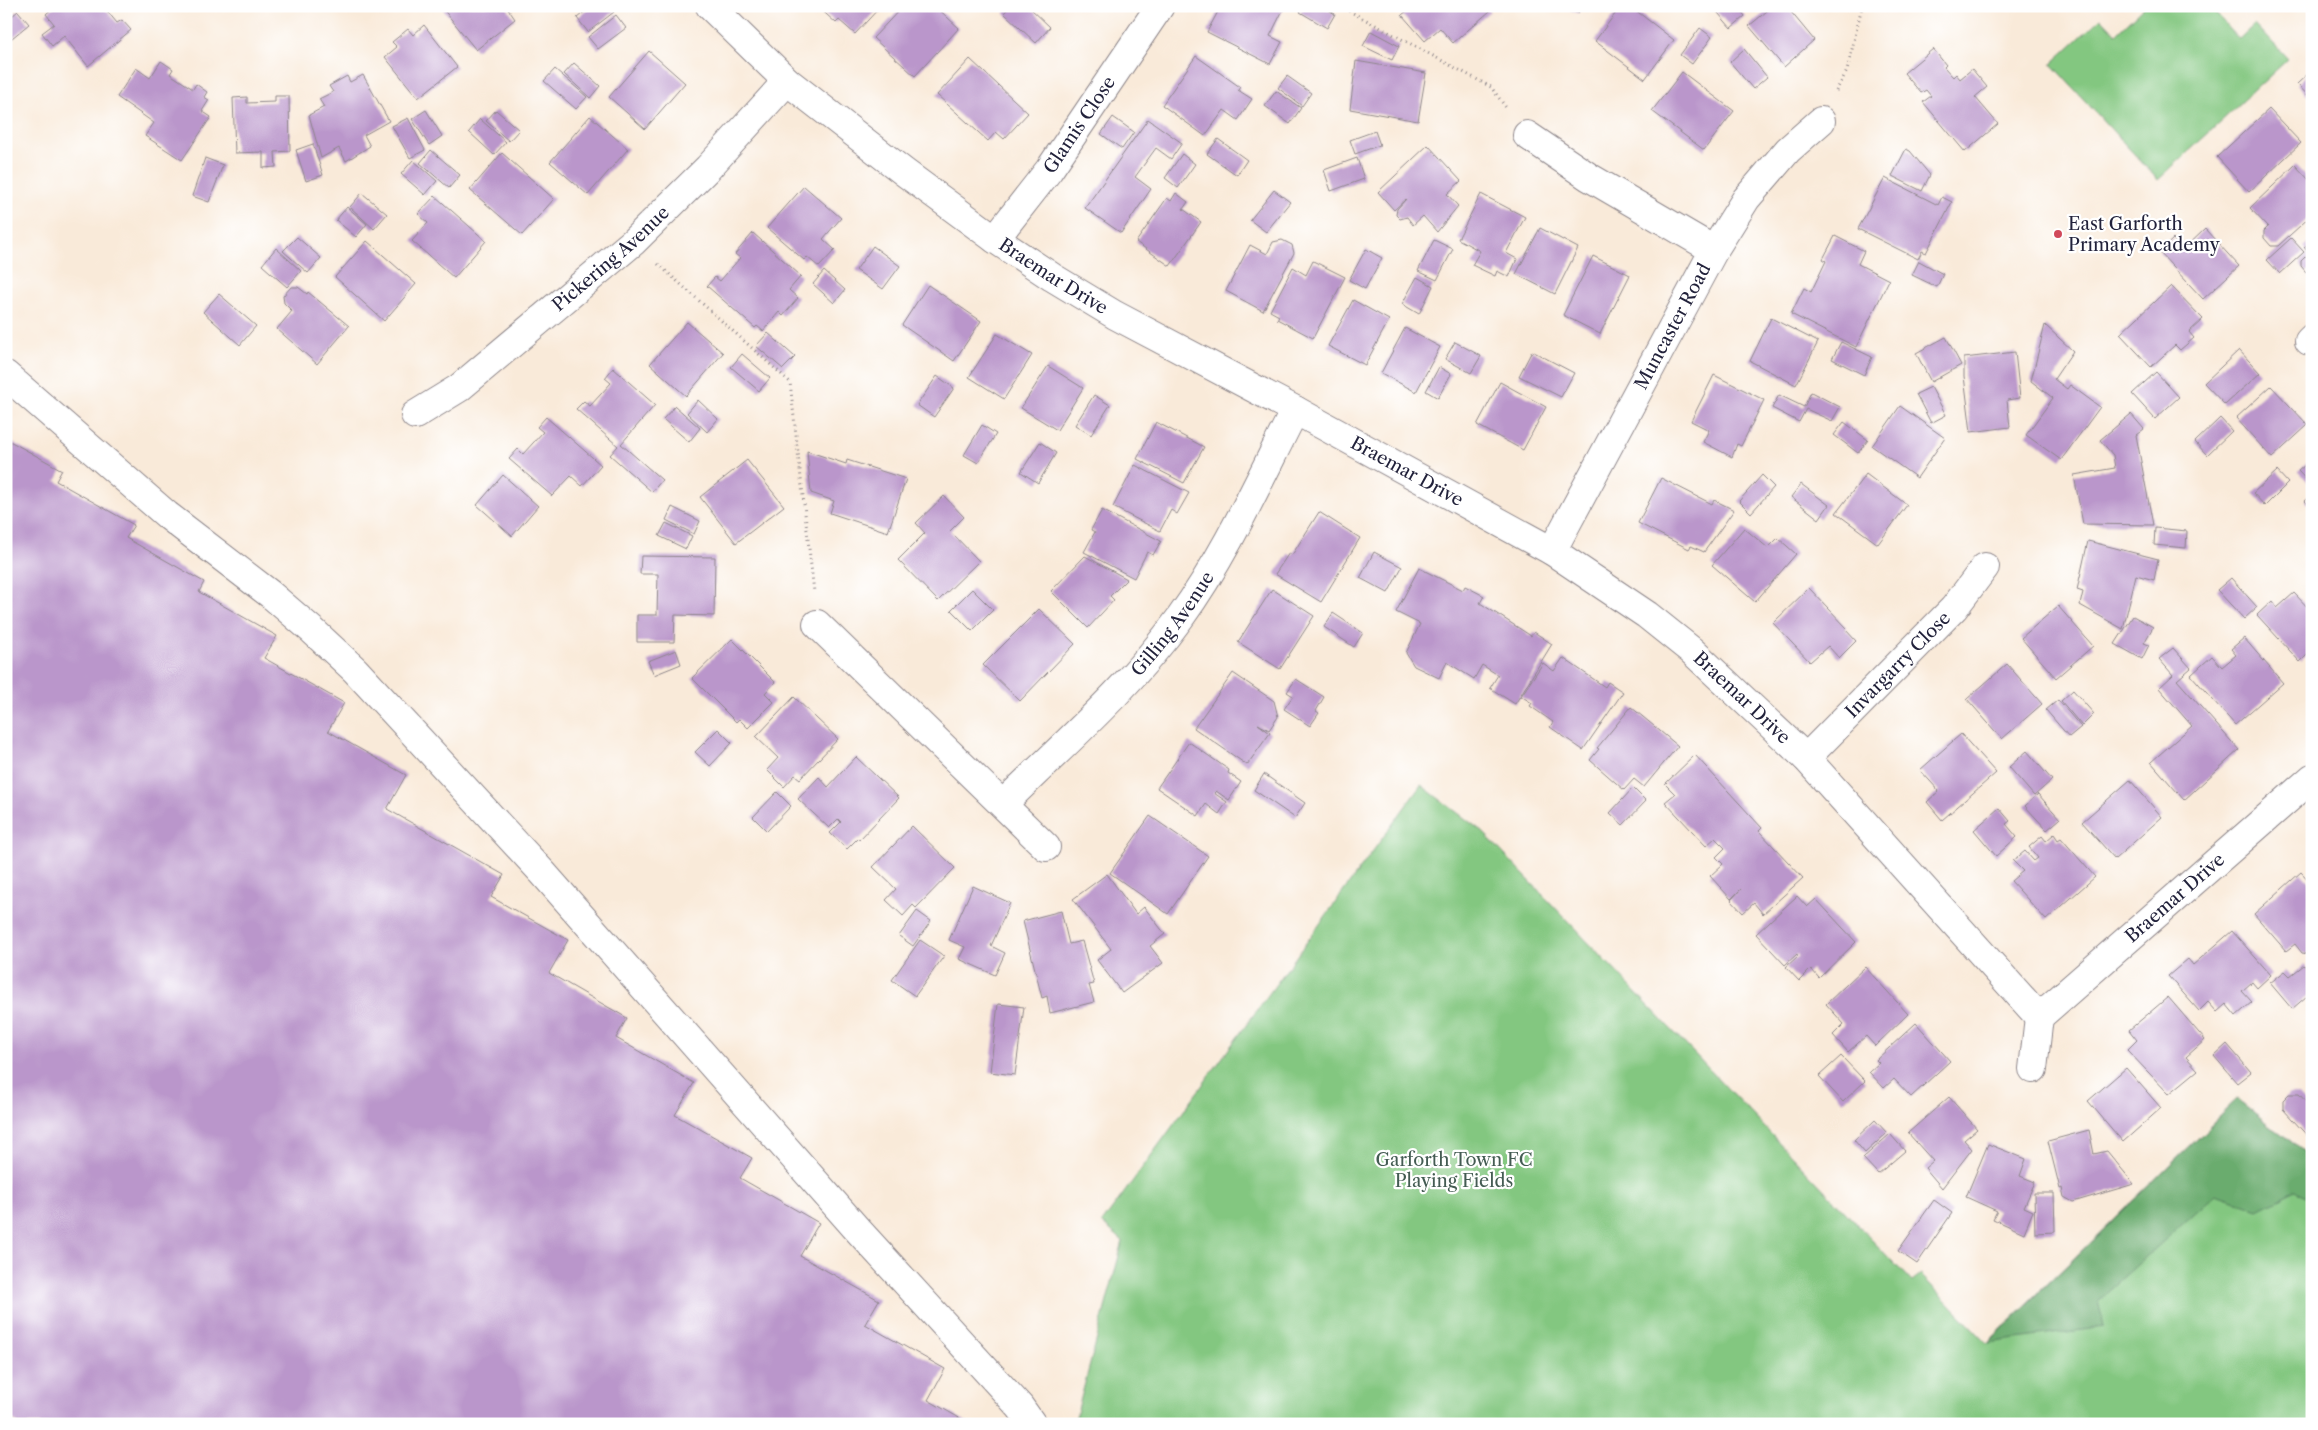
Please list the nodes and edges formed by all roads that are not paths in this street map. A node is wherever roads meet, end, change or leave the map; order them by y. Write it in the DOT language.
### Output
graph roads {
  1 [pos="710,6"];
  2 [pos="1160,6"];
  3 [pos="787,81"];
  4 [pos="1821,121"];
  5 [pos="1527,135"];
  6 [pos="996,239"];
  7 [pos="1714,250"];
  8 [pos="6,375"];
  9 [pos="1295,410"];
  10 [pos="415,415"];
  11 [pos="1552,550"];
  12 [pos="1985,567"];
  13 [pos="817,624"];
  14 [pos="1806,758"];
  15 [pos="2312,778"];
  16 [pos="1002,804"];
  17 [pos="1046,847"];
  18 [pos="2039,1017"];
  19 [pos="2033,1069"];
  20 [pos="1032,1424"];
  1 -- 3 [label="street, Braemar Drive"];
  2 -- 6 [label="street, Glamis Close"];
  3 -- 6 [label="street, Braemar Drive"];
  3 -- 10 [label="street, Pickering Avenue"];
  4 -- 7 [label="street, Muncaster Road"];
  5 -- 7 [label="street"];
  6 -- 9 [label="street, Braemar Drive"];
  7 -- 11 [label="street, Muncaster Road"];
  8 -- 20 [label="street"];
  9 -- 11 [label="street, Braemar Drive"];
  9 -- 16 [label="street, Gilling Avenue"];
  11 -- 14 [label="street, Braemar Drive"];
  12 -- 14 [label="street, Invargarry Close"];
  13 -- 16 [label="street"];
  14 -- 18 [label="street, Braemar Drive"];
  15 -- 18 [label="street, Braemar Drive"];
  16 -- 17 [label="street"];
  18 -- 19 [label="street"];
}
